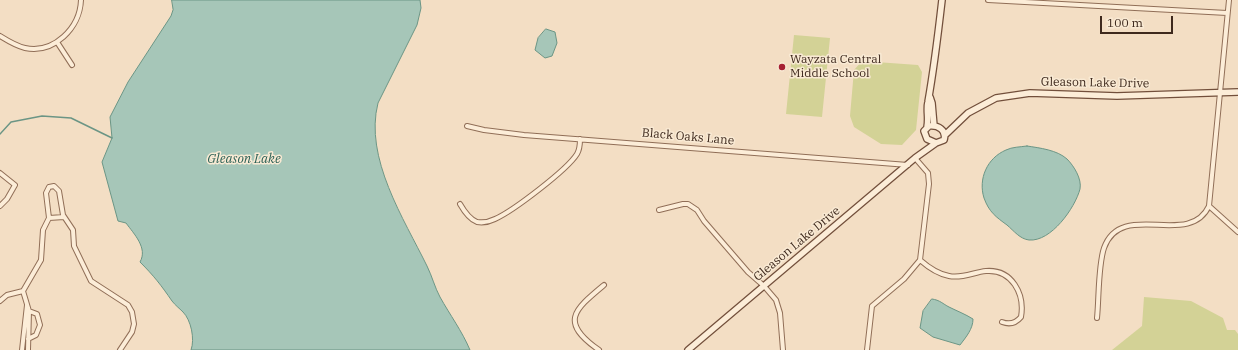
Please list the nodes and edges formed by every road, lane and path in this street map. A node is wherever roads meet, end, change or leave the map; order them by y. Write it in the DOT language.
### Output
graph roads {
  1 [pos="81,0"];
  2 [pos="942,0"];
  3 [pos="988,0"];
  4 [pos="1229,0"];
  5 [pos="1227,13"];
  6 [pos="1,38"];
  7 [pos="57,42"];
  8 [pos="72,65"];
  9 [pos="1220,92"];
  10 [pos="1238,92"];
  11 [pos="930,97"];
  12 [pos="467,126"];
  13 [pos="934,126"];
  14 [pos="927,127"];
  15 [pos="944,133"];
  16 [pos="580,139"];
  17 [pos="927,139"];
  18 [pos="936,143"];
  19 [pos="920,154"];
  20 [pos="915,158"];
  21 [pos="908,165"];
  22 [pos="0,173"];
  23 [pos="460,204"];
  24 [pos="0,206"];
  25 [pos="1208,206"];
  26 [pos="658,210"];
  27 [pos="64,217"];
  28 [pos="49,218"];
  29 [pos="1238,232"];
  30 [pos="920,260"];
  31 [pos="604,285"];
  32 [pos="764,286"];
  33 [pos="23,291"];
  34 [pos="0,301"];
  35 [pos="27,304"];
  36 [pos="29,311"];
  37 [pos="1097,318"];
  38 [pos="1002,322"];
  39 [pos="28,339"];
  40 [pos="22,350"];
  41 [pos="28,350"];
  42 [pos="120,350"];
  43 [pos="599,350"];
  44 [pos="688,350"];
  45 [pos="783,350"];
  46 [pos="866,350"];
  1 -- 7 [label="street"];
  2 -- 11 [label="main road"];
  3 -- 5 [label="street"];
  4 -- 5 [label="street"];
  5 -- 9 [label="street"];
  6 -- 7 [label="street"];
  7 -- 8 [label="street"];
  9 -- 10 [label="main road, Gleason Lake Drive"];
  9 -- 15 [label="main road, Gleason Lake Drive"];
  9 -- 25 [label="street"];
  11 -- 13 [label="main road"];
  11 -- 14 [label="main road"];
  12 -- 16 [label="street, Black Oaks Lane"];
  13 -- 14 [label="main road"];
  13 -- 15 [label="main road"];
  14 -- 17 [label="main road"];
  15 -- 18 [label="main road"];
  16 -- 21 [label="street, Black Oaks Lane"];
  16 -- 23 [label="street"];
  17 -- 18 [label="main road"];
  17 -- 19 [label="main road, Gleason Lake Drive"];
  18 -- 19 [label="main road, Gleason Lake Drive"];
  19 -- 20 [label="main road, Gleason Lake Drive"];
  20 -- 21 [label="main road, Gleason Lake Drive"];
  20 -- 30 [label="street"];
  21 -- 32 [label="main road, Gleason Lake Drive"];
  22 -- 24 [label="street"];
  25 -- 29 [label="street"];
  25 -- 37 [label="street"];
  26 -- 32 [label="street"];
  27 -- 28 [label="street"];
  27 -- 28 [label="street"];
  27 -- 42 [label="street"];
  28 -- 33 [label="street"];
  30 -- 38 [label="street"];
  30 -- 46 [label="street"];
  31 -- 43 [label="street"];
  32 -- 44 [label="main road, Gleason Lake Drive"];
  32 -- 45 [label="street"];
  33 -- 34 [label="street"];
  33 -- 35 [label="street"];
  35 -- 36 [label="street"];
  35 -- 40 [label="street"];
  36 -- 39 [label="street"];
  36 -- 39 [label="street"];
  39 -- 41 [label="street"];
}
